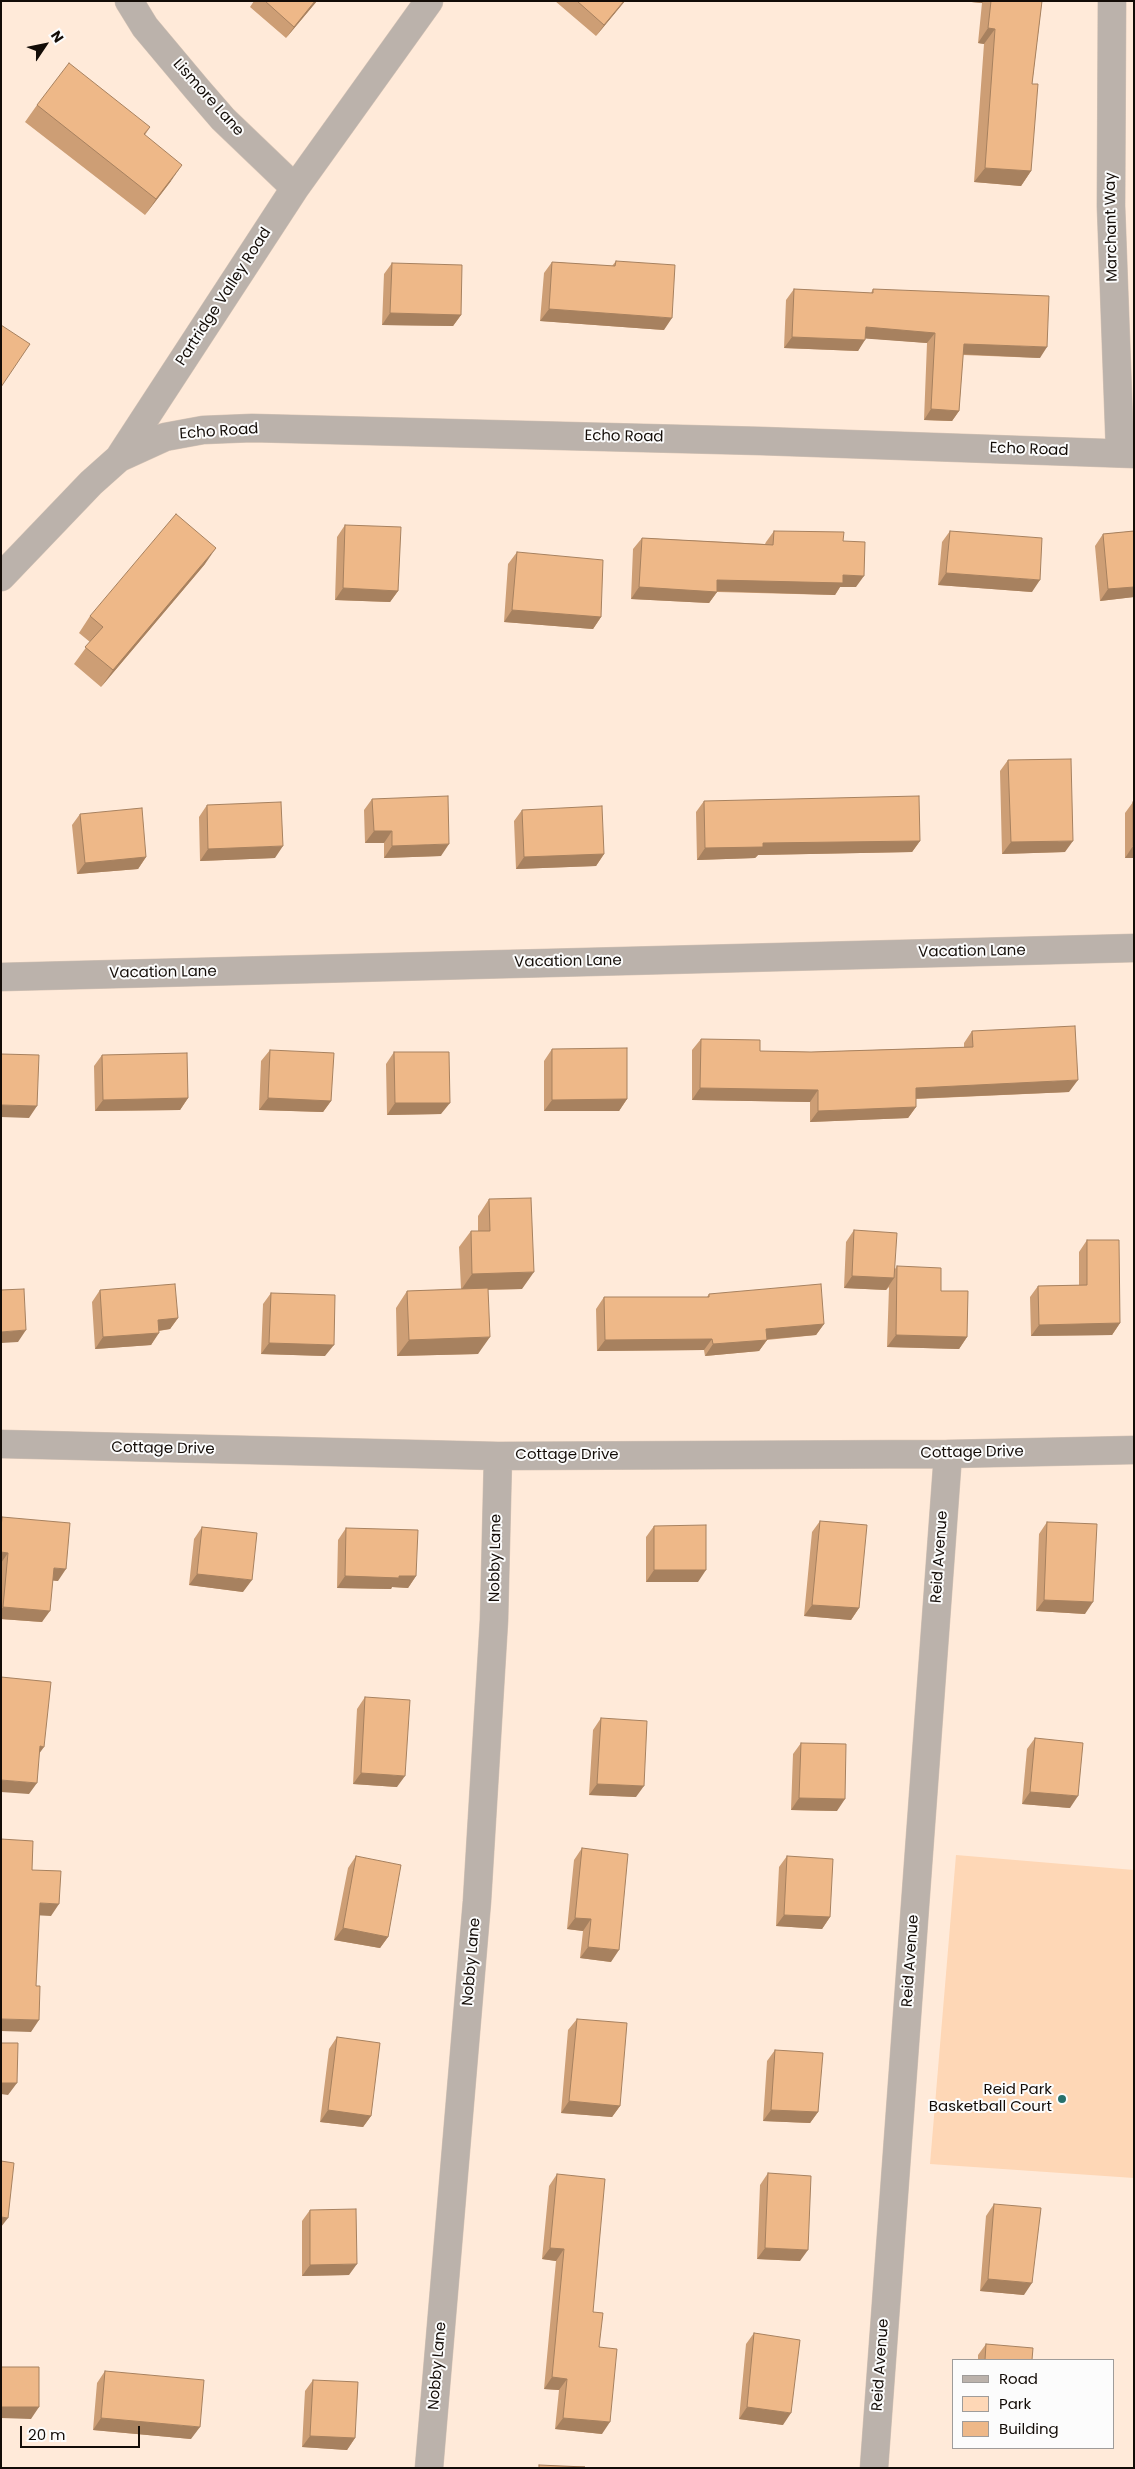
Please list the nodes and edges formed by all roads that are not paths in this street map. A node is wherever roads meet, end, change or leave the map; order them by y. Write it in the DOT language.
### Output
graph roads {
  1 [pos="129,1"];
  2 [pos="429,1"];
  3 [pos="1112,1"];
  4 [pos="295,188"];
  5 [pos="1127,453"];
  6 [pos="119,458"];
  7 [pos="5,565"];
  8 [pos="1134,948"];
  9 [pos="1,977"];
  10 [pos="1,1444"];
  11 [pos="1134,1450"];
  12 [pos="948,1454"];
  13 [pos="498,1456"];
  14 [pos="430,2468"];
  15 [pos="874,2468"];
  1 -- 4 [label="street, Lismore Lane"];
  2 -- 4 [label="street, Partridge Valley Road"];
  3 -- 5 [label="street, Marchant Way"];
  4 -- 6 [label="street, Partridge Valley Road"];
  5 -- 6 [label="street, Echo Road"];
  6 -- 7 [label="street, Partridge Valley Road"];
  8 -- 9 [label="street, Vacation Lane"];
  10 -- 13 [label="street, Cottage Drive"];
  11 -- 12 [label="street, Cottage Drive"];
  12 -- 13 [label="street, Cottage Drive"];
  12 -- 15 [label="street, Reid Avenue"];
  13 -- 14 [label="street, Nobby Lane"];
}
